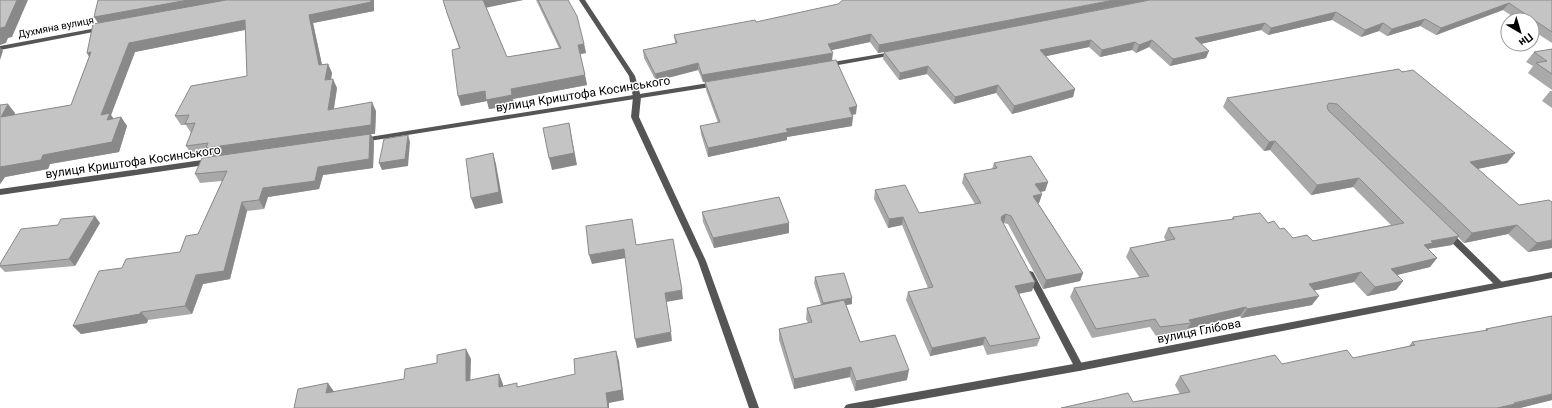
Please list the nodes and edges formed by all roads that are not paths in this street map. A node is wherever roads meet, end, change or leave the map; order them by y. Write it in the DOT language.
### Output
graph roads {
  1 [pos="582,0"];
  2 [pos="106,28"];
  3 [pos="0,48"];
  4 [pos="900,53"];
  5 [pos="816,67"];
  6 [pos="723,83"];
  7 [pos="637,97"];
  8 [pos="356,141"];
  9 [pos="215,161"];
  10 [pos="0,192"];
  11 [pos="1442,227"];
  12 [pos="1025,265"];
  13 [pos="1552,275"];
  14 [pos="1500,285"];
  15 [pos="1079,367"];
  16 [pos="754,408"];
  17 [pos="849,408"];
  1 -- 7 [label="street"];
  2 -- 3 [label="street, Духмяна вулиця"];
  4 -- 5 [label="street"];
  6 -- 7 [label="street, вулиця Криштофа Косинського"];
  7 -- 8 [label="street, вулиця Криштофа Косинського"];
  7 -- 16 [label="street"];
  9 -- 10 [label="street, вулиця Криштофа Косинського"];
  11 -- 14 [label="street"];
  12 -- 15 [label="street"];
  13 -- 14 [label="street, вулиця Глібова"];
  14 -- 15 [label="street, вулиця Глібова"];
  15 -- 17 [label="street, вулиця Глібова"];
}
